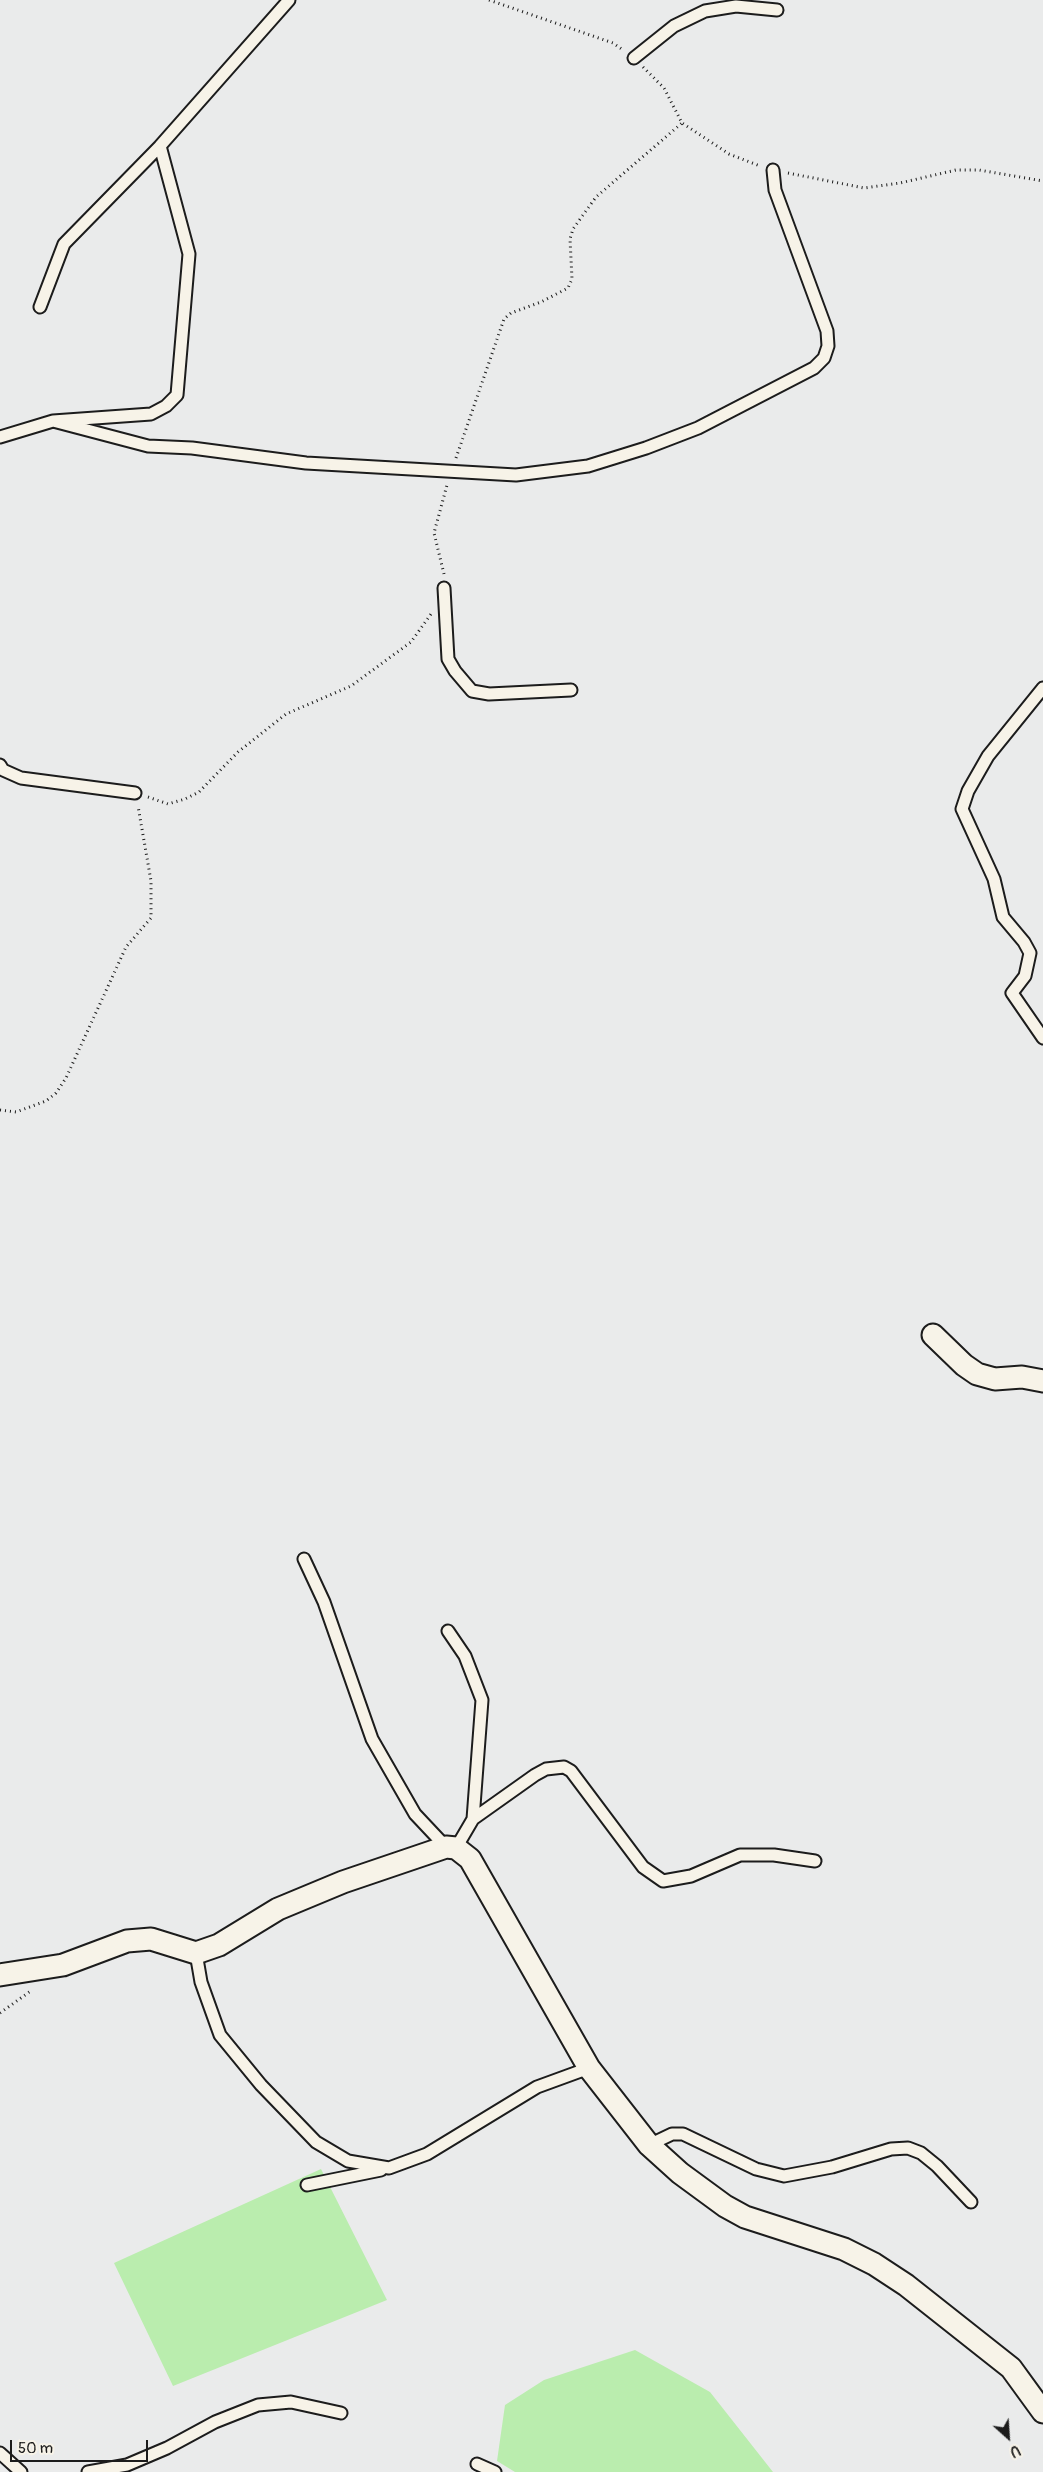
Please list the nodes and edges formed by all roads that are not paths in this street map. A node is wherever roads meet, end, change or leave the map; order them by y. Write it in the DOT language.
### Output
graph roads {
  1 [pos="289,0"];
  2 [pos="777,10"];
  3 [pos="634,58"];
  4 [pos="160,146"];
  5 [pos="773,170"];
  6 [pos="40,307"];
  7 [pos="53,421"];
  8 [pos="0,437"];
  9 [pos="444,588"];
  10 [pos="1043,688"];
  11 [pos="571,690"];
  12 [pos="0,765"];
  13 [pos="135,793"];
  14 [pos="1043,1038"];
  15 [pos="932,1335"];
  16 [pos="1043,1381"];
  17 [pos="304,1559"];
  18 [pos="448,1631"];
  19 [pos="473,1819"];
  20 [pos="451,1848"];
  21 [pos="815,1862"];
  22 [pos="196,1953"];
  23 [pos="0,1975"];
  24 [pos="589,2068"];
  25 [pos="649,2145"];
  26 [pos="389,2168"];
  27 [pos="307,2186"];
  28 [pos="971,2202"];
  29 [pos="1043,2412"];
  30 [pos="340,2413"];
  31 [pos="0,2453"];
  32 [pos="478,2464"];
  33 [pos="21,2472"];
  34 [pos="88,2472"];
  35 [pos="495,2472"];
  1 -- 4 [label="lane"];
  2 -- 3 [label="lane"];
  4 -- 6 [label="lane"];
  4 -- 7 [label="lane"];
  5 -- 7 [label="lane"];
  7 -- 8 [label="lane"];
  9 -- 11 [label="lane"];
  10 -- 14 [label="lane"];
  12 -- 13 [label="lane"];
  15 -- 16 [label="street"];
  17 -- 20 [label="lane"];
  18 -- 19 [label="lane"];
  19 -- 20 [label="lane"];
  19 -- 21 [label="lane"];
  20 -- 22 [label="street"];
  20 -- 24 [label="street"];
  22 -- 23 [label="street"];
  22 -- 26 [label="lane"];
  24 -- 25 [label="street"];
  24 -- 26 [label="lane"];
  25 -- 28 [label="lane"];
  25 -- 29 [label="street"];
  26 -- 27 [label="lane"];
  30 -- 34 [label="lane"];
  31 -- 33 [label="lane"];
  32 -- 35 [label="lane"];
}
